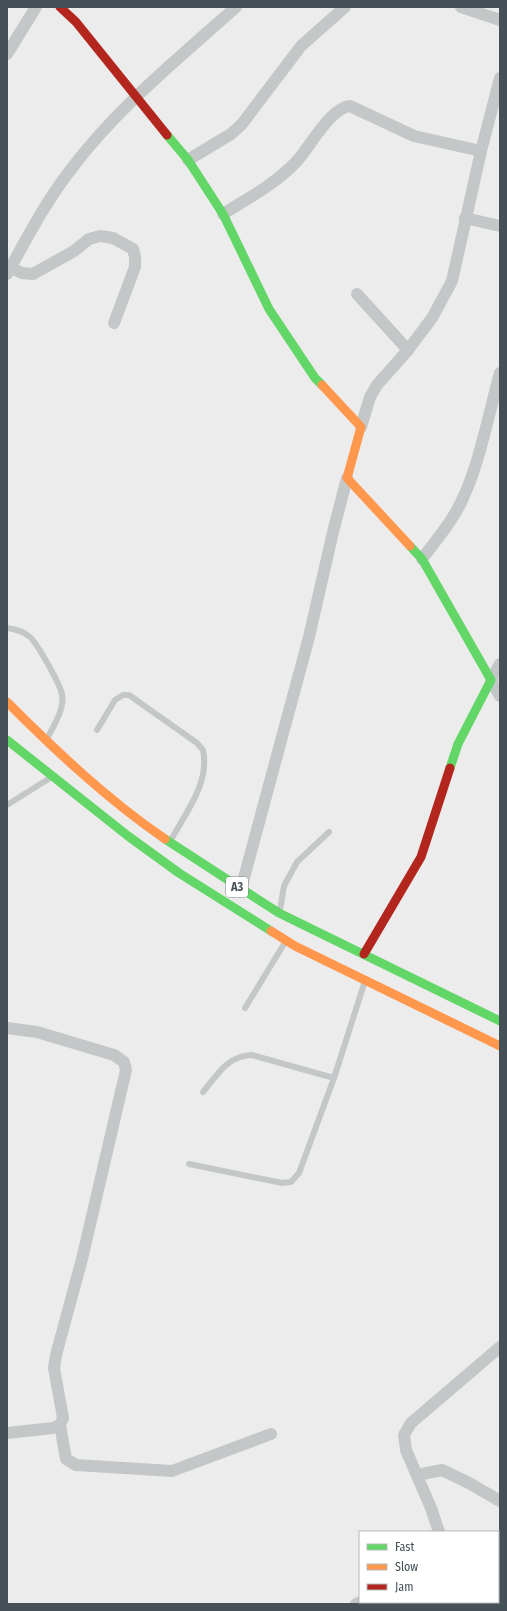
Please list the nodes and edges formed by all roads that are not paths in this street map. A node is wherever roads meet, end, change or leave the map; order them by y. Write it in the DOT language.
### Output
graph roads {
  1 [pos="36,7"];
  2 [pos="60,7"];
  3 [pos="236,7"];
  4 [pos="345,7"];
  5 [pos="461,7"];
  6 [pos="500,20"];
  7 [pos="7,54"];
  8 [pos="500,78"];
  9 [pos="135,96"];
  10 [pos="481,151"];
  11 [pos="188,160"];
  12 [pos="223,214"];
  13 [pos="465,218"];
  14 [pos="500,226"];
  15 [pos="8,269"];
  16 [pos="357,294"];
  17 [pos="114,323"];
  18 [pos="408,350"];
  19 [pos="500,373"];
  20 [pos="362,427"];
  21 [pos="347,478"];
  22 [pos="422,559"];
  23 [pos="7,628"];
  24 [pos="500,664"];
  25 [pos="491,680"];
  26 [pos="500,696"];
  27 [pos="7,702"];
  28 [pos="97,730"];
  29 [pos="7,740"];
  30 [pos="46,741"];
  31 [pos="7,751"];
  32 [pos="30,758"];
  33 [pos="53,776"];
  34 [pos="7,805"];
  35 [pos="329,832"];
  36 [pos="169,843"];
  37 [pos="241,889"];
  38 [pos="279,913"];
  39 [pos="286,941"];
  40 [pos="364,954"];
  41 [pos="365,980"];
  42 [pos="245,1008"];
  43 [pos="500,1020"];
  44 [pos="7,1028"];
  45 [pos="500,1046"];
  46 [pos="334,1078"];
  47 [pos="203,1092"];
  48 [pos="189,1164"];
  49 [pos="500,1347"];
  50 [pos="60,1425"];
  51 [pos="7,1433"];
  52 [pos="271,1434"];
  53 [pos="417,1475"];
  54 [pos="500,1501"];
  55 [pos="439,1531"];
  1 -- 7 [label="street"];
  2 -- 9 [label="main road"];
  3 -- 9 [label="street"];
  4 -- 11 [label="street"];
  5 -- 6 [label="street"];
  8 -- 10 [label="street"];
  9 -- 11 [label="main road"];
  9 -- 15 [label="street"];
  10 -- 12 [label="street"];
  10 -- 13 [label="street"];
  11 -- 12 [label="main road"];
  12 -- 20 [label="main road"];
  13 -- 14 [label="street"];
  13 -- 18 [label="street"];
  15 -- 17 [label="street"];
  16 -- 18 [label="street"];
  18 -- 20 [label="street"];
  19 -- 22 [label="street"];
  20 -- 21 [label="main road"];
  21 -- 22 [label="main road"];
  21 -- 37 [label="street"];
  22 -- 25 [label="main road"];
  23 -- 30 [label="lane"];
  24 -- 25 [label="street"];
  25 -- 26 [label="street"];
  25 -- 40 [label="main road"];
  27 -- 30 [label="main road, A3"];
  28 -- 36 [label="lane"];
  29 -- 32 [label="main road, A3"];
  30 -- 36 [label="main road, A3"];
  31 -- 32 [label="main road"];
  32 -- 33 [label="main road, A3"];
  33 -- 34 [label="lane"];
  33 -- 39 [label="main road, A3"];
  35 -- 38 [label="lane"];
  36 -- 37 [label="main road, A3"];
  37 -- 38 [label="main road, A3"];
  38 -- 40 [label="main road, A3"];
  39 -- 41 [label="main road, A3"];
  39 -- 42 [label="lane"];
  40 -- 43 [label="main road, A3"];
  41 -- 45 [label="main road, A3"];
  41 -- 46 [label="lane"];
  44 -- 50 [label="street"];
  46 -- 47 [label="lane"];
  46 -- 48 [label="lane"];
  49 -- 53 [label="street"];
  50 -- 51 [label="street"];
  50 -- 52 [label="street"];
  53 -- 54 [label="street"];
  53 -- 55 [label="street"];
}
